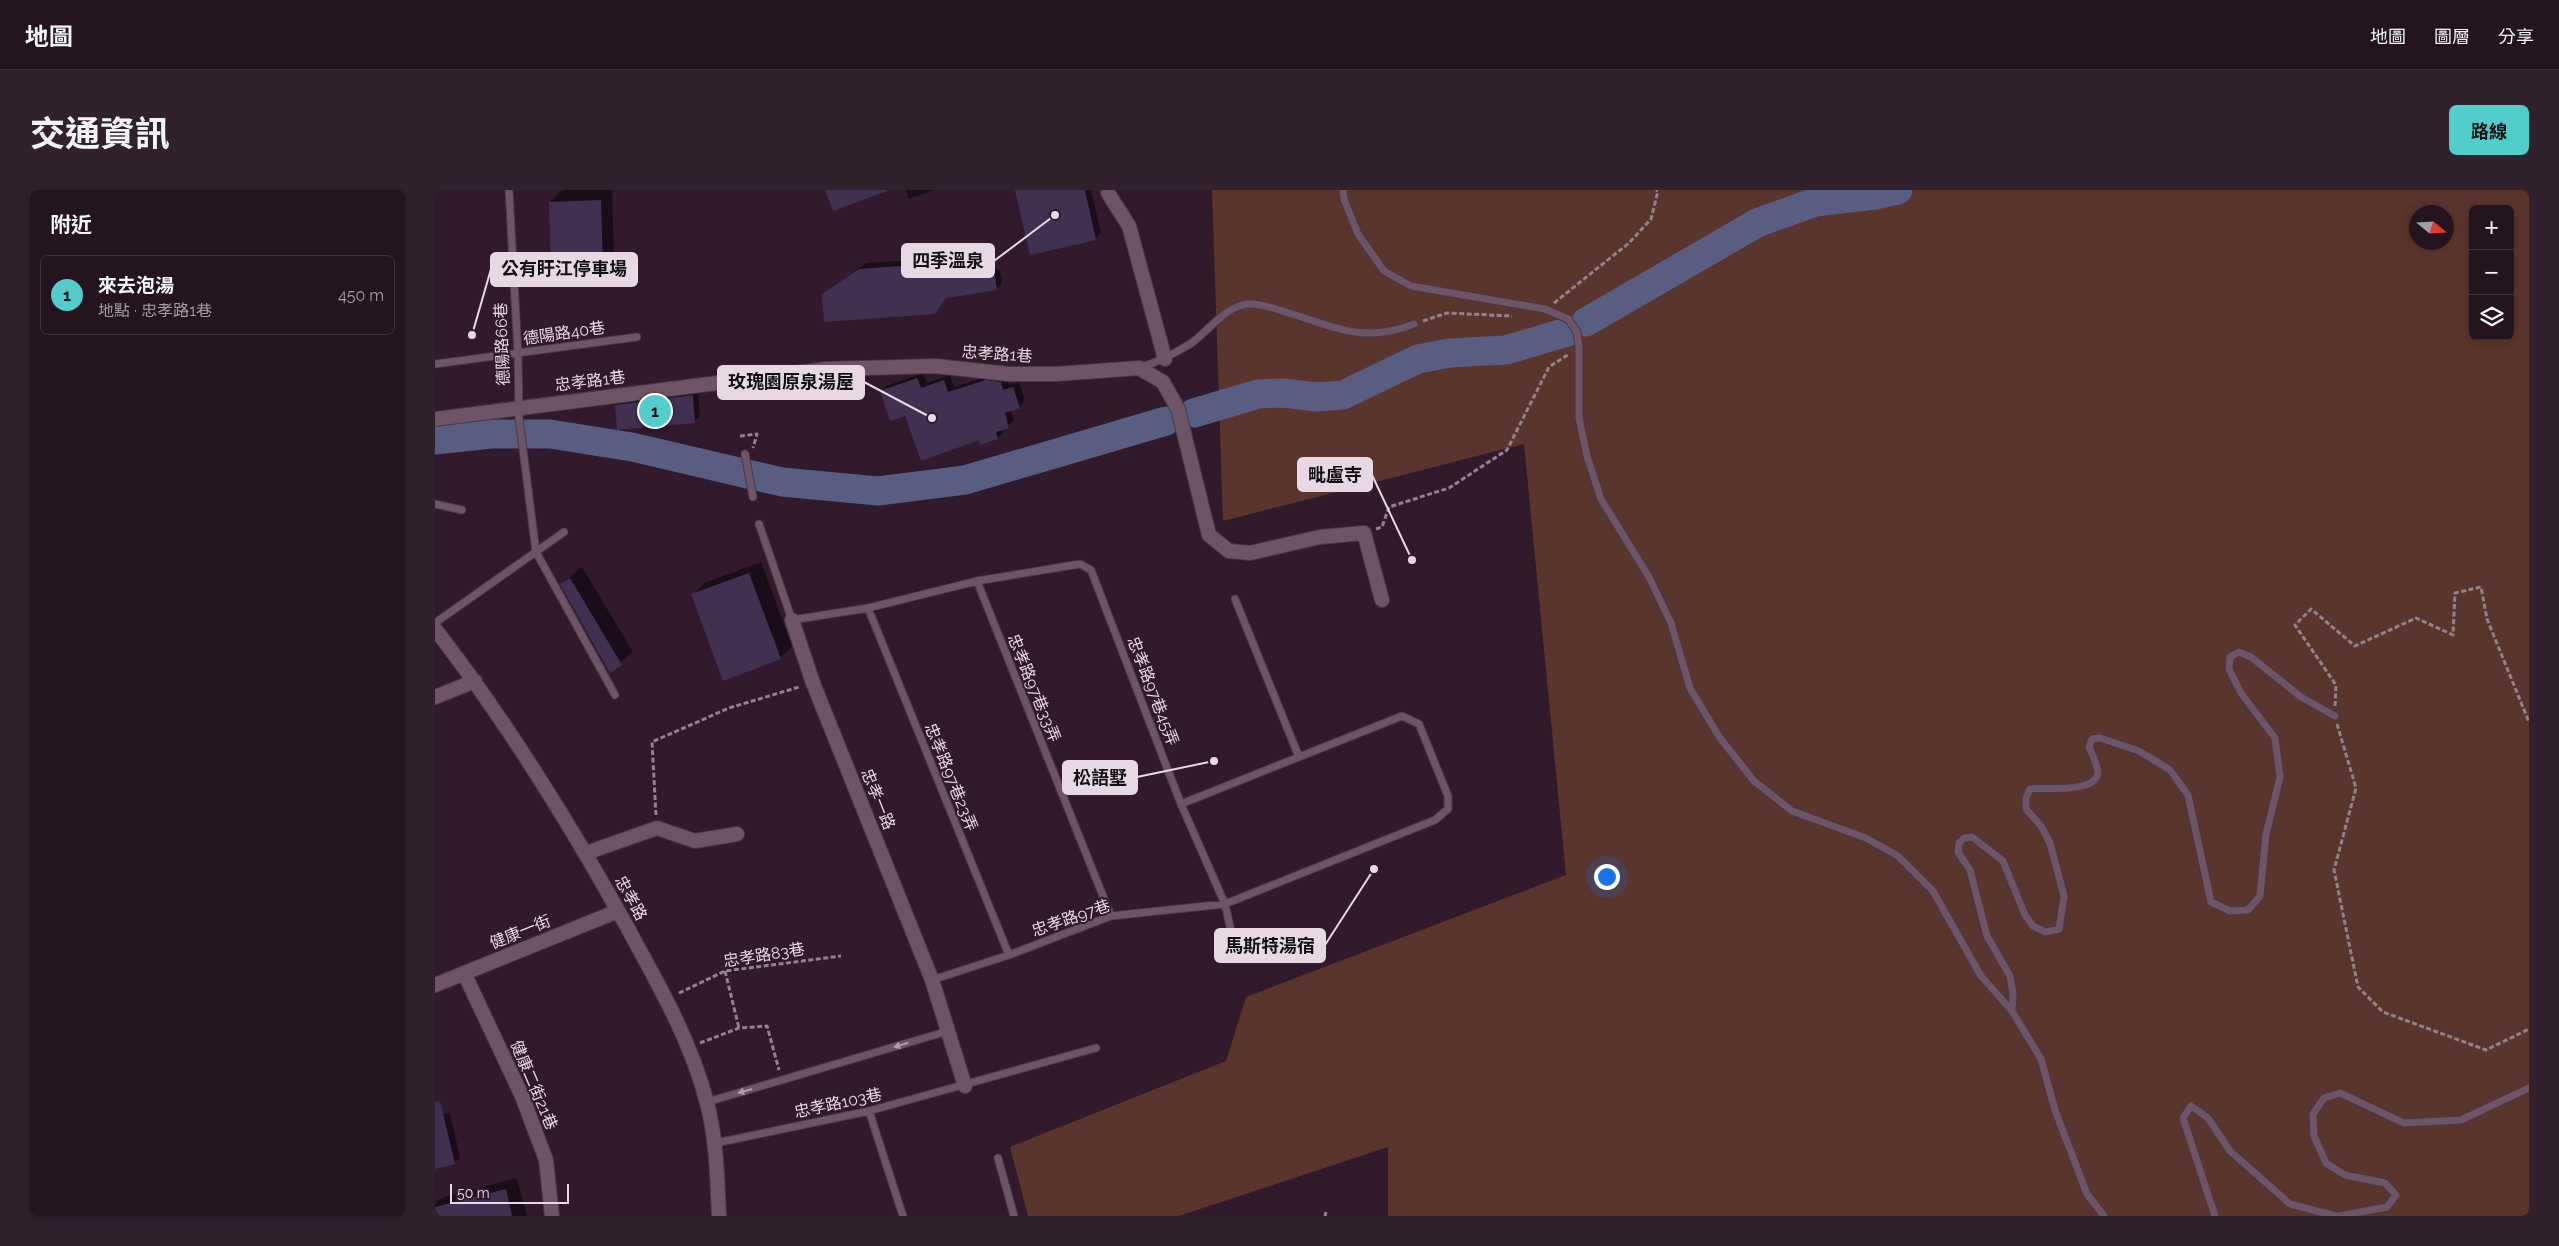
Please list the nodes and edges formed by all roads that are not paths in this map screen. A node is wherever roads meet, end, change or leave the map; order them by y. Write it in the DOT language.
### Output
graph roads {
  1 [pos="509,190"];
  2 [pos="1343,190"];
  3 [pos="1108,193"];
  4 [pos="1414,324"];
  5 [pos="637,337"];
  6 [pos="518,354"];
  7 [pos="1165,359"];
  8 [pos="435,364"];
  9 [pos="1139,368"];
  10 [pos="518,412"];
  11 [pos="435,419"];
  12 [pos="745,454"];
  13 [pos="753,497"];
  14 [pos="435,504"];
  15 [pos="462,510"];
  16 [pos="759,524"];
  17 [pos="564,532"];
  18 [pos="535,552"];
  19 [pos="977,581"];
  20 [pos="1235,598"];
  21 [pos="1382,600"];
  22 [pos="868,608"];
  23 [pos="792,620"];
  24 [pos="435,623"];
  25 [pos="435,629"];
  26 [pos="475,681"];
  27 [pos="615,695"];
  28 [pos="435,697"];
  29 [pos="2335,716"];
  30 [pos="1299,757"];
  31 [pos="1181,804"];
  32 [pos="737,834"];
  33 [pos="586,853"];
  34 [pos="1225,904"];
  35 [pos="618,911"];
  36 [pos="1111,916"];
  37 [pos="1226,935"];
  38 [pos="1009,955"];
  39 [pos="465,974"];
  40 [pos="932,980"];
  41 [pos="435,986"];
  42 [pos="2012,1011"];
  43 [pos="948,1031"];
  44 [pos="1096,1048"];
  45 [pos="965,1086"];
  46 [pos="2529,1088"];
  47 [pos="707,1102"];
  48 [pos="869,1111"];
  49 [pos="716,1143"];
  50 [pos="998,1158"];
  51 [pos="552,1216"];
  52 [pos="719,1216"];
  53 [pos="903,1216"];
  54 [pos="1014,1216"];
  55 [pos="2104,1216"];
  56 [pos="2215,1216"];
  57 [pos="2338,1216"];
  1 -- 6 [label="lane, 德陽路66巷"];
  2 -- 42 [label="lane"];
  3 -- 7 [label="street"];
  4 -- 7 [label="lane"];
  5 -- 6 [label="lane, 德陽路40巷"];
  6 -- 8 [label="lane, 德陽路40巷"];
  6 -- 10 [label="lane, 德陽路66巷"];
  7 -- 9 [label="lane"];
  9 -- 10 [label="street, 忠孝路1巷"];
  9 -- 21 [label="street"];
  10 -- 11 [label="street, 忠孝路1巷"];
  10 -- 18 [label="lane, 德陽路66巷"];
  12 -- 13 [label="lane"];
  14 -- 15 [label="lane"];
  16 -- 23 [label="lane, 忠孝一路"];
  17 -- 18 [label="lane"];
  18 -- 24 [label="lane"];
  18 -- 27 [label="lane"];
  19 -- 22 [label="lane"];
  19 -- 31 [label="lane, 忠孝路97巷45弄"];
  19 -- 36 [label="lane, 忠孝路97巷33弄"];
  20 -- 30 [label="lane"];
  22 -- 23 [label="lane"];
  22 -- 38 [label="lane, 忠孝路97巷23弄"];
  23 -- 40 [label="street, 忠孝一路"];
  25 -- 26 [label="street, 忠孝路"];
  26 -- 28 [label="street"];
  26 -- 33 [label="street, 忠孝路"];
  29 -- 42 [label="lane"];
  30 -- 31 [label="lane, 忠孝路97巷"];
  30 -- 34 [label="lane, 忠孝路97巷"];
  31 -- 34 [label="lane, 忠孝路97巷45弄"];
  32 -- 33 [label="street"];
  33 -- 35 [label="street, 忠孝路"];
  34 -- 36 [label="lane, 忠孝路97巷"];
  34 -- 37 [label="lane, 忠孝路97巷45弄"];
  35 -- 39 [label="street, 健康一街"];
  35 -- 47 [label="street, 忠孝路"];
  36 -- 38 [label="lane, 忠孝路97巷"];
  38 -- 40 [label="lane, 忠孝路97巷"];
  39 -- 41 [label="street, 健康一街"];
  39 -- 51 [label="street, 健康二街21巷"];
  40 -- 43 [label="street, 忠孝一路"];
  42 -- 55 [label="lane"];
  43 -- 45 [label="street, 忠孝一路"];
  43 -- 47 [label="lane, one-way"];
  44 -- 45 [label="lane, 忠孝路103巷"];
  45 -- 48 [label="lane, 忠孝路103巷"];
  46 -- 57 [label="lane"];
  47 -- 49 [label="street, 忠孝路"];
  48 -- 49 [label="lane, 忠孝路103巷"];
  48 -- 53 [label="lane"];
  49 -- 52 [label="street, 忠孝路"];
  50 -- 54 [label="lane"];
  56 -- 57 [label="lane"];
}
